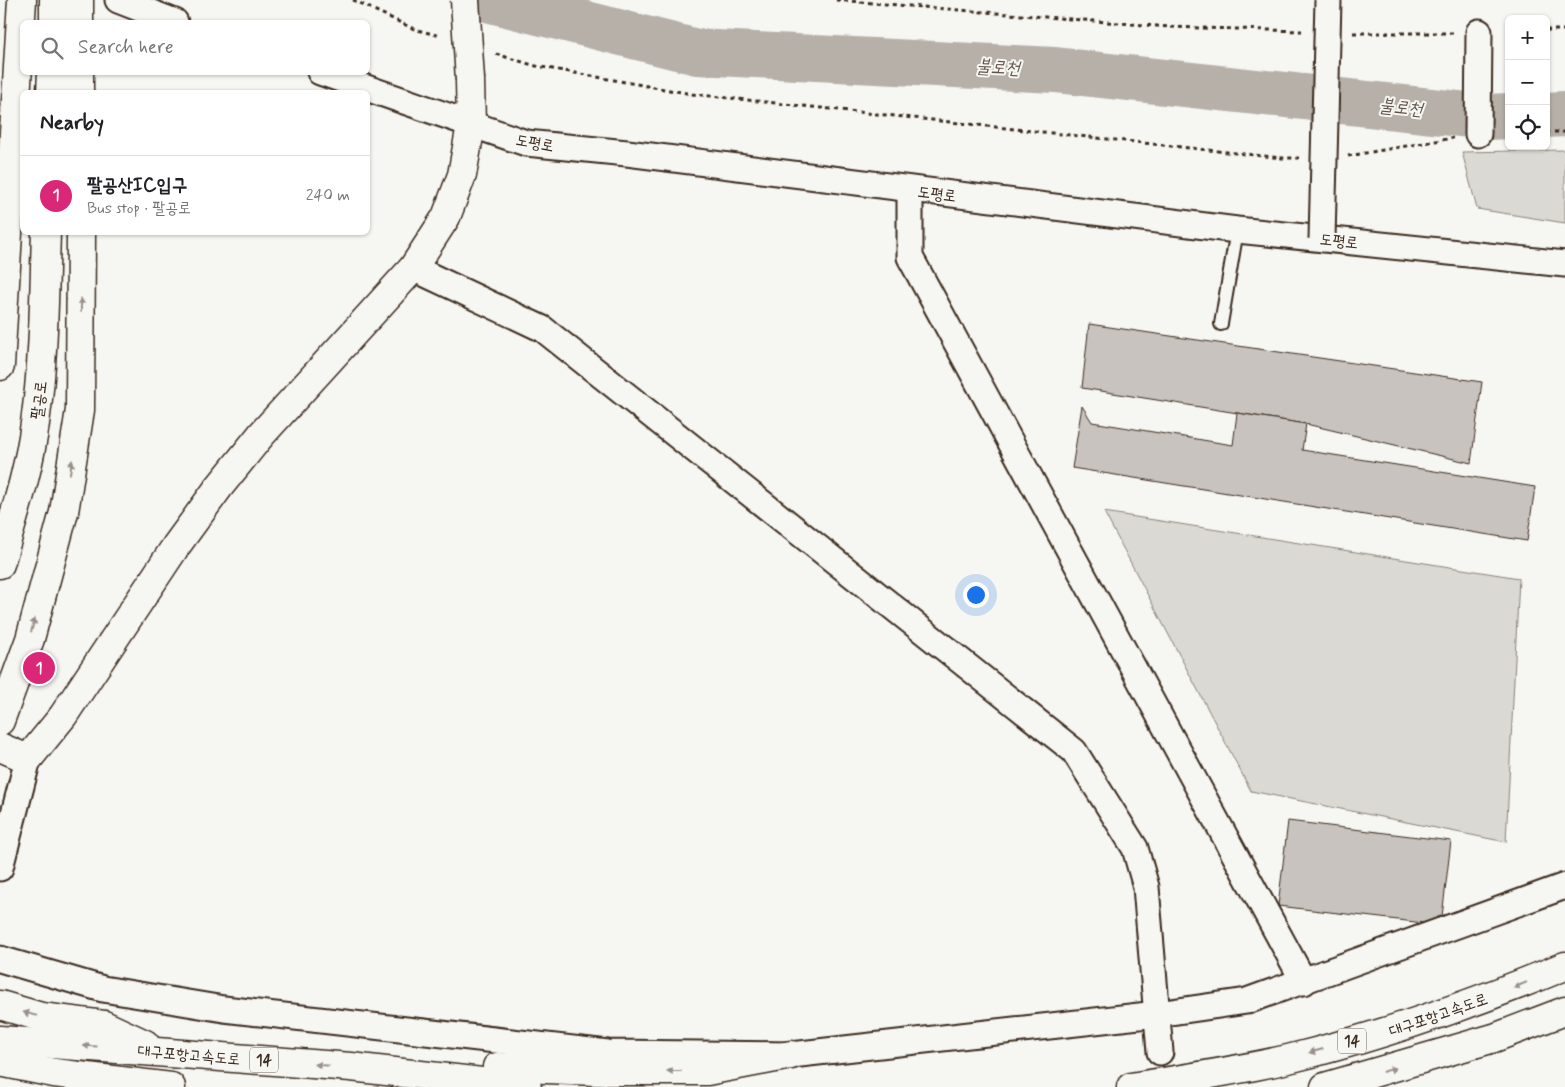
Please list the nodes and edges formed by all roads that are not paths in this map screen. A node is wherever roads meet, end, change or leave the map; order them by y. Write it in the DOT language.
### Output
graph roads {
  1 [pos="22,0"];
  2 [pos="54,0"];
  3 [pos="78,0"];
  4 [pos="118,0"];
  5 [pos="465,0"];
  6 [pos="1328,0"];
  7 [pos="21,20"];
  8 [pos="54,20"];
  9 [pos="79,20"];
  10 [pos="170,20"];
  11 [pos="1479,32"];
  12 [pos="20,33"];
  13 [pos="52,75"];
  14 [pos="79,75"];
  15 [pos="329,75"];
  16 [pos="51,90"];
  17 [pos="79,90"];
  18 [pos="471,125"];
  19 [pos="1478,134"];
  20 [pos="910,190"];
  21 [pos="1238,230"];
  22 [pos="46,235"];
  23 [pos="81,235"];
  24 [pos="1322,239"];
  25 [pos="1565,264"];
  26 [pos="413,268"];
  27 [pos="1221,324"];
  28 [pos="0,366"];
  29 [pos="0,564"];
  30 [pos="0,721"];
  31 [pos="0,747"];
  32 [pos="28,759"];
  33 [pos="0,868"];
  34 [pos="1565,886"];
  35 [pos="0,959"];
  36 [pos="1565,966"];
  37 [pos="1304,982"];
  38 [pos="0,1005"];
  39 [pos="1565,1011"];
  40 [pos="1157,1014"];
  41 [pos="0,1040"];
  42 [pos="159,1051"];
  43 [pos="1160,1052"];
  44 [pos="791,1055"];
  45 [pos="0,1062"];
  46 [pos="352,1067"];
  47 [pos="0,1072"];
  48 [pos="54,1073"];
  49 [pos="172,1087"];
  50 [pos="527,1087"];
  51 [pos="1131,1087"];
  52 [pos="1326,1087"];
  1 -- 7 [label="main road"];
  2 -- 8 [label="main road"];
  3 -- 9 [label="main road"];
  4 -- 10 [label="street"];
  5 -- 18 [label="main road, bridge"];
  6 -- 24 [label="street, bridge"];
  11 -- 19 [label="street"];
  12 -- 28 [label="main road"];
  13 -- 16 [label="main road"];
  14 -- 17 [label="main road"];
  15 -- 18 [label="street, 도평로"];
  18 -- 20 [label="street, 도평로"];
  18 -- 26 [label="main road"];
  20 -- 21 [label="street, 도평로"];
  20 -- 37 [label="street"];
  21 -- 24 [label="street, 도평로"];
  21 -- 27 [label="lane"];
  22 -- 29 [label="main road, 팔공로"];
  30 -- 23 [label="main road, one-way"];
  24 -- 25 [label="street, 도평로"];
  26 -- 32 [label="main road"];
  26 -- 40 [label="street"];
  31 -- 32 [label="main road"];
  32 -- 33 [label="street"];
  34 -- 37 [label="street"];
  35 -- 44 [label="street"];
  36 -- 51 [label="main road, 대구포항고속도로 / 14, one-way"];
  37 -- 40 [label="street"];
  42 -- 38 [label="main road, one-way"];
  52 -- 39 [label="main road, 14, one-way"];
  40 -- 43 [label="street"];
  40 -- 44 [label="street"];
  42 -- 41 [label="main road, 대구포항고속도로 / 14, one-way"];
  46 -- 42 [label="main road, 대구포항고속도로 / 14, one-way"];
  44 -- 46 [label="main road, one-way"];
  45 -- 48 [label="main road, 대구포항고속도로"];
  46 -- 50 [label="main road, 대구포항고속도로 / 14"];
  47 -- 48 [label="main road"];
  48 -- 49 [label="main road, 대구포항고속도로"];
}
